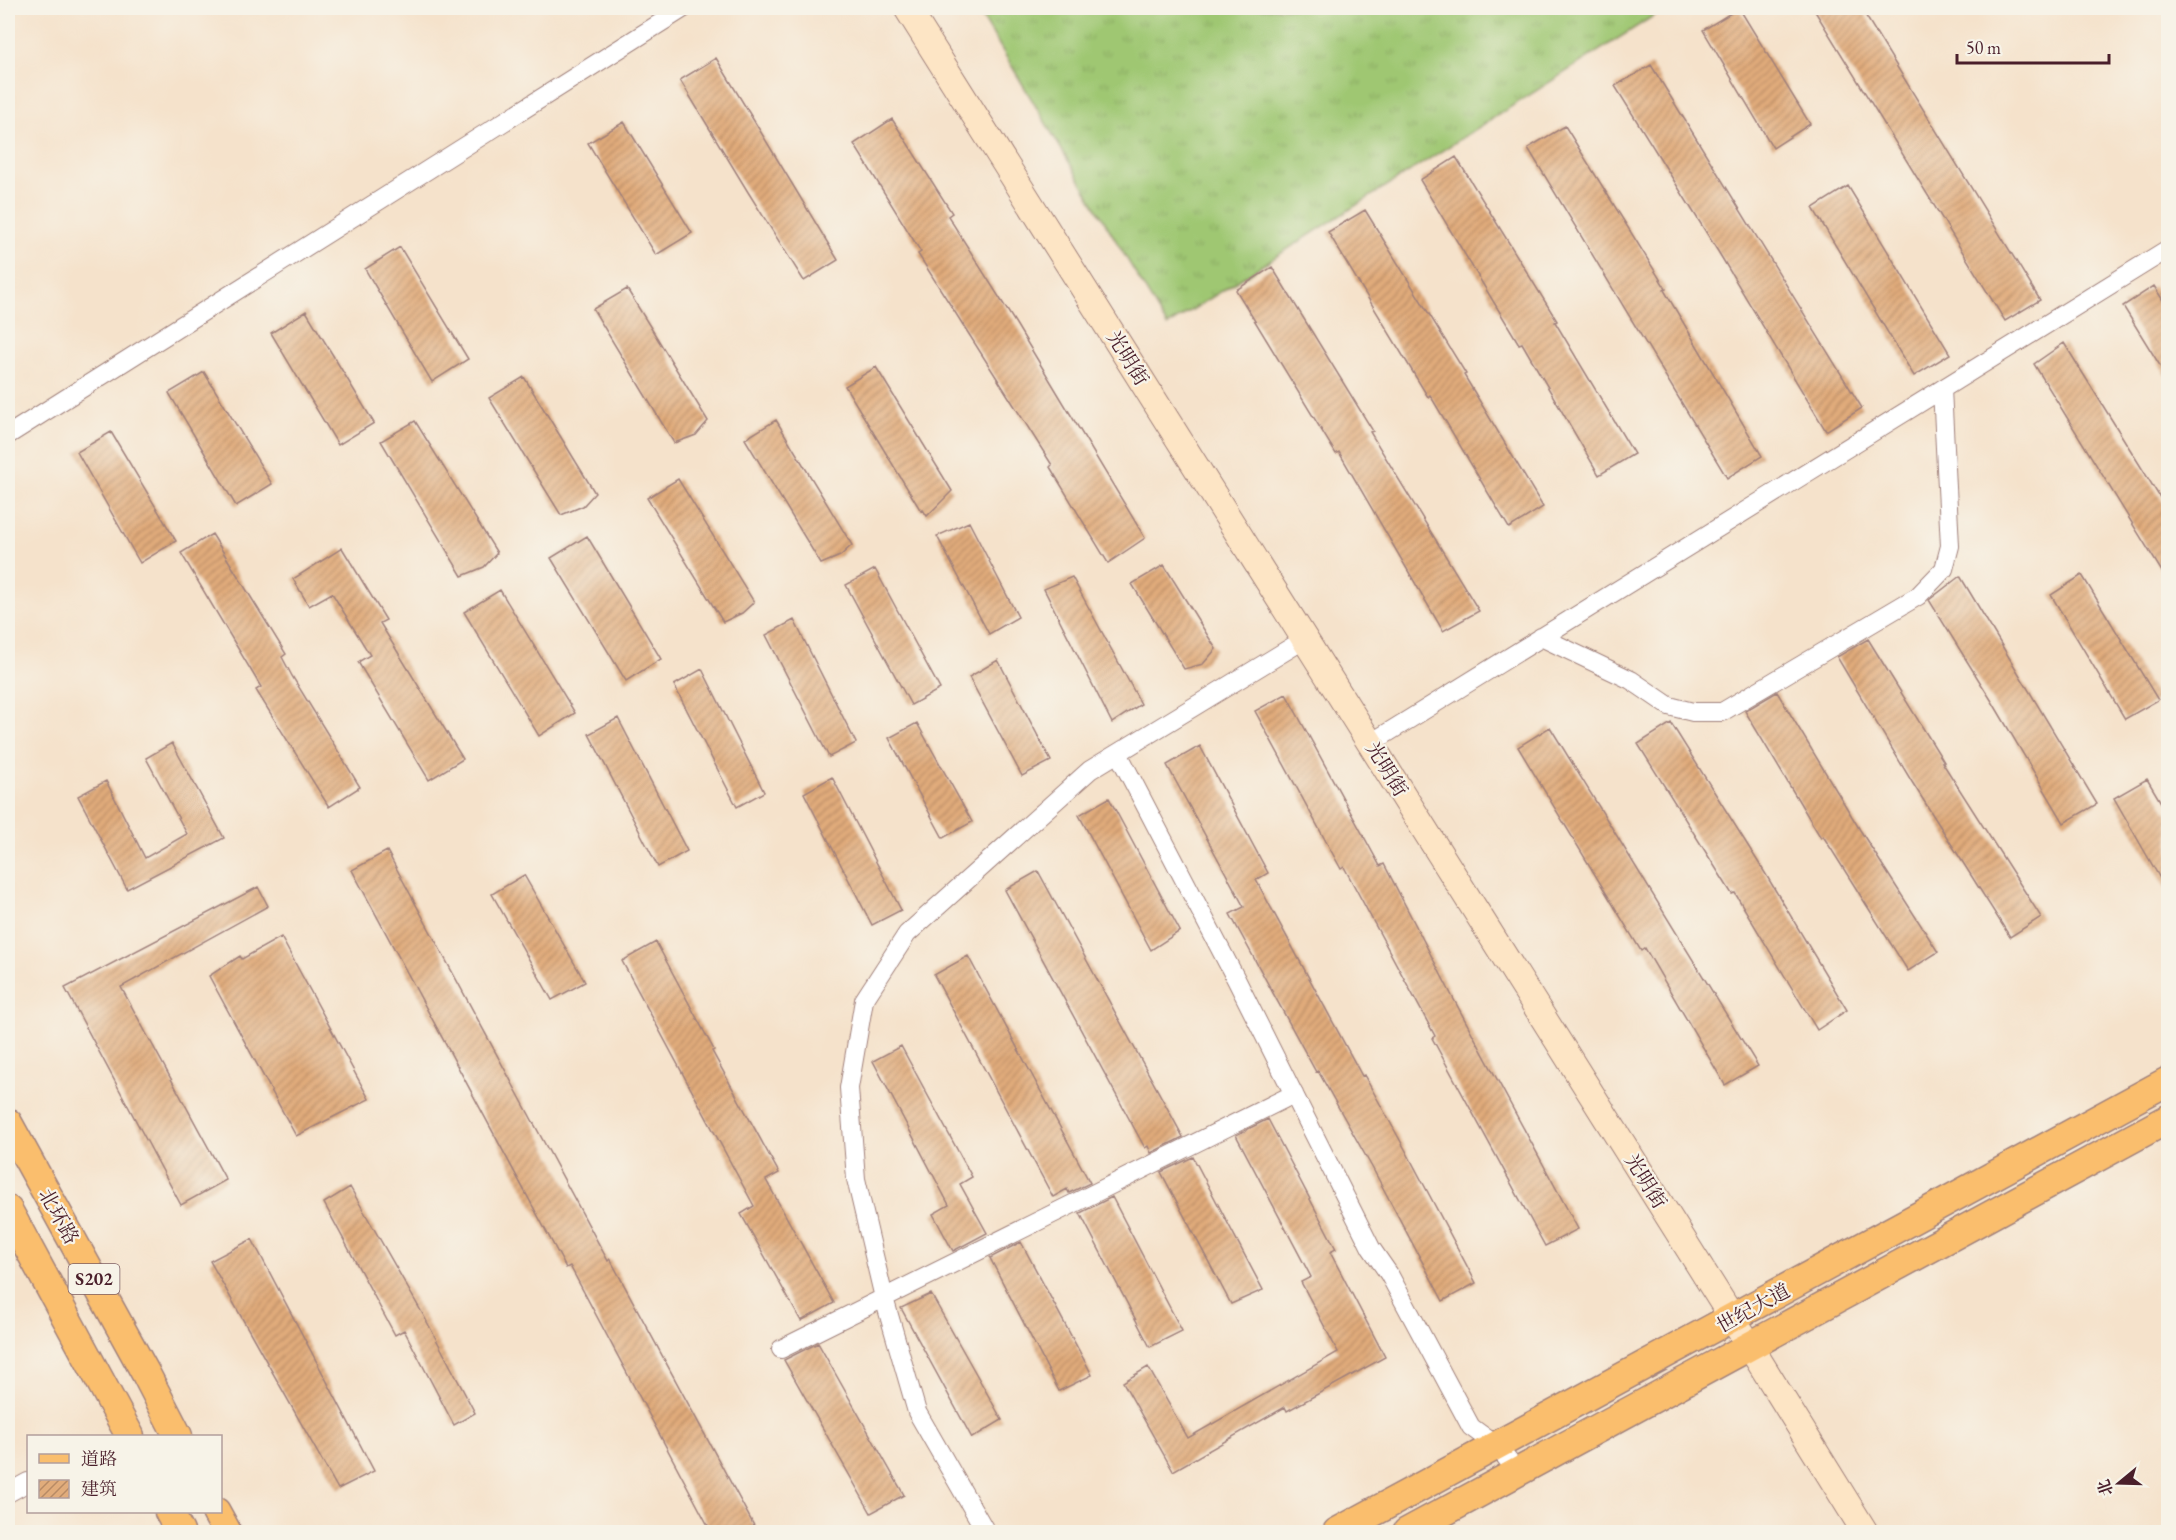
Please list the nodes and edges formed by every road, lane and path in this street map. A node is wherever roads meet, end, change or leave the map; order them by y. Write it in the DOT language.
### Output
graph roads {
  1 [pos="684,8"];
  2 [pos="907,8"];
  3 [pos="2169,249"];
  4 [pos="1942,389"];
  5 [pos="8,435"];
  6 [pos="1541,637"];
  7 [pos="1305,639"];
  8 [pos="1371,743"];
  9 [pos="1118,753"];
  10 [pos="2169,1081"];
  11 [pos="1294,1094"];
  12 [pos="2169,1119"];
  13 [pos="8,1123"];
  14 [pos="8,1210"];
  15 [pos="16,1245"];
  16 [pos="884,1298"];
  17 [pos="1733,1318"];
  18 [pos="1750,1347"];
  19 [pos="781,1349"];
  20 [pos="126,1435"];
  21 [pos="177,1435"];
  22 [pos="1497,1446"];
  23 [pos="1518,1473"];
  24 [pos="27,1483"];
  25 [pos="8,1493"];
  26 [pos="170,1513"];
  27 [pos="217,1513"];
  28 [pos="180,1533"];
  29 [pos="227,1533"];
  30 [pos="986,1533"];
  31 [pos="1336,1533"];
  32 [pos="1407,1533"];
  33 [pos="1865,1533"];
  1 -- 5 [label="street"];
  2 -- 7 [label="street, 光明街"];
  3 -- 4 [label="street"];
  4 -- 6 [label="street"];
  4 -- 6 [label="street"];
  6 -- 8 [label="street"];
  7 -- 8 [label="street, 光明街"];
  7 -- 9 [label="street"];
  8 -- 17 [label="street, 光明街"];
  9 -- 11 [label="street"];
  9 -- 16 [label="street"];
  10 -- 17 [label="main road, 世纪大道"];
  11 -- 16 [label="street"];
  11 -- 22 [label="street"];
  12 -- 18 [label="main road, 世纪大道"];
  13 -- 21 [label="main road, 北环路 / S202"];
  14 -- 15 [label="main road, S202"];
  15 -- 20 [label="main road, S202"];
  16 -- 19 [label="street"];
  16 -- 30 [label="street"];
  17 -- 18 [label="street, 光明街"];
  17 -- 22 [label="main road, 世纪大道"];
  18 -- 23 [label="main road, 世纪大道"];
  18 -- 33 [label="street, 光明街"];
  22 -- 23 [label="street"];
  22 -- 31 [label="main road, 世纪大道"];
  23 -- 32 [label="main road, 世纪大道"];
  24 -- 25 [label="street"];
  26 -- 28 [label="main road"];
  27 -- 29 [label="main road"];
}
